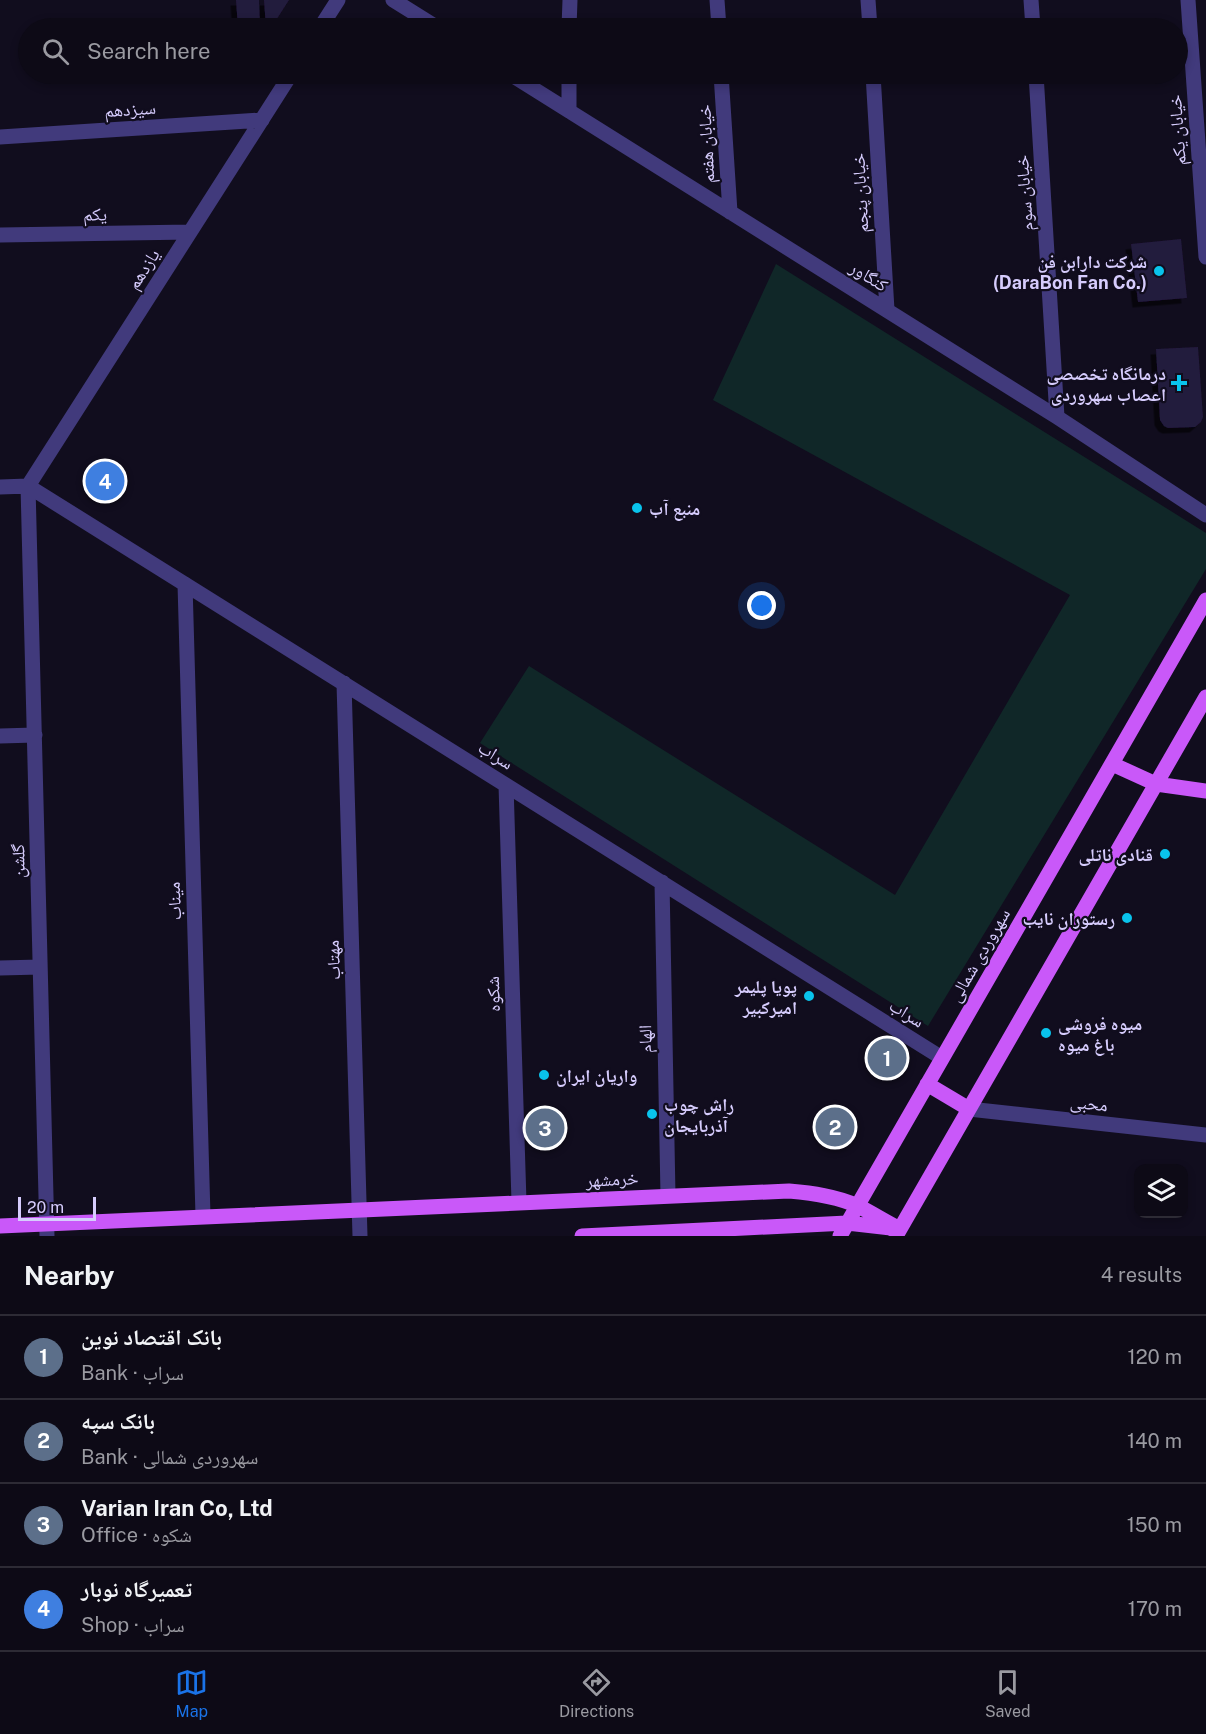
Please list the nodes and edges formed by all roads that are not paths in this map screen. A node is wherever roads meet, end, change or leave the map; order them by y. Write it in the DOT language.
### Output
graph roads {
  1 [pos="338,0"];
  2 [pos="393,0"];
  3 [pos="570,0"];
  4 [pos="717,0"];
  5 [pos="868,0"];
  6 [pos="1031,0"];
  7 [pos="1188,0"];
  8 [pos="326,18"];
  9 [pos="422,18"];
  10 [pos="570,18"];
  11 [pos="718,18"];
  12 [pos="869,18"];
  13 [pos="1032,18"];
  14 [pos="285,84"];
  15 [pos="526,84"];
  16 [pos="569,84"];
  17 [pos="723,84"];
  18 [pos="874,84"];
  19 [pos="1037,84"];
  20 [pos="569,111"];
  21 [pos="262,120"];
  22 [pos="0,137"];
  23 [pos="729,212"];
  24 [pos="190,232"];
  25 [pos="0,235"];
  26 [pos="1206,257"];
  27 [pos="887,310"];
  28 [pos="1058,417"];
  29 [pos="28,486"];
  30 [pos="0,487"];
  31 [pos="1206,515"];
  32 [pos="185,584"];
  33 [pos="1206,600"];
  34 [pos="344,683"];
  35 [pos="1206,698"];
  36 [pos="35,735"];
  37 [pos="0,736"];
  38 [pos="1112,764"];
  39 [pos="1156,784"];
  40 [pos="506,785"];
  41 [pos="1206,791"];
  42 [pos="662,882"];
  43 [pos="40,967"];
  44 [pos="0,968"];
  45 [pos="942,1058"];
  46 [pos="927,1084"];
  47 [pos="969,1109"];
  48 [pos="1206,1135"];
  49 [pos="668,1196"];
  50 [pos="519,1202"];
  51 [pos="857,1206"];
  52 [pos="360,1210"];
  53 [pos="203,1216"];
  54 [pos="0,1226"];
  55 [pos="47,1230"];
  56 [pos="843,1230"];
  57 [pos="898,1233"];
  58 [pos="360,1236"];
  59 [pos="582,1236"];
  1 -- 8 [label="street"];
  2 -- 9 [label="street"];
  3 -- 10 [label="street"];
  4 -- 11 [label="street"];
  5 -- 12 [label="street"];
  6 -- 13 [label="street"];
  7 -- 26 [label="street, خیابان یکم"];
  14 -- 21 [label="street, یازدهم"];
  15 -- 20 [label="street, کنگاور"];
  16 -- 20 [label="street"];
  17 -- 23 [label="street, خیابان هفتم"];
  18 -- 27 [label="street, خیابان پنجم"];
  19 -- 28 [label="street, خیابان سوم"];
  20 -- 23 [label="street, کنگاور"];
  21 -- 22 [label="street, سیزدهم"];
  21 -- 24 [label="street, یازدهم"];
  23 -- 27 [label="street, کنگاور"];
  24 -- 25 [label="street, یکم"];
  24 -- 29 [label="street, یازدهم"];
  27 -- 28 [label="street, کنگاور"];
  28 -- 31 [label="street, کنگاور"];
  29 -- 30 [label="street"];
  29 -- 32 [label="street, سراب"];
  29 -- 36 [label="street, گلشن"];
  32 -- 34 [label="street, سراب"];
  32 -- 53 [label="street, میناب"];
  33 -- 38 [label="main road, سهروردی شمالی"];
  34 -- 40 [label="street, سراب"];
  34 -- 52 [label="street, مهتاب"];
  35 -- 39 [label="main road"];
  36 -- 37 [label="street"];
  36 -- 43 [label="street, گلشن"];
  38 -- 39 [label="main road"];
  38 -- 45 [label="main road, سهروردی شمالی"];
  39 -- 41 [label="main road"];
  39 -- 47 [label="main road"];
  40 -- 42 [label="street, سراب"];
  40 -- 50 [label="street, شکوه"];
  42 -- 45 [label="street, سراب"];
  42 -- 49 [label="street, الهام"];
  43 -- 44 [label="street"];
  43 -- 55 [label="street, گلشن"];
  45 -- 46 [label="main road, سهروردی شمالی"];
  46 -- 47 [label="main road"];
  46 -- 51 [label="main road, سهروردی شمالی"];
  47 -- 48 [label="street, محبی"];
  47 -- 57 [label="main road"];
  49 -- 50 [label="main road, خرمشهر"];
  49 -- 51 [label="main road, خرمشهر"];
  50 -- 52 [label="main road, خرمشهر"];
  51 -- 56 [label="main road, سهروردی شمالی"];
  51 -- 57 [label="main road, خرمشهر"];
  52 -- 53 [label="main road, خرمشهر"];
  52 -- 58 [label="street, مهتاب"];
  53 -- 55 [label="main road, خرمشهر"];
  54 -- 55 [label="main road, خرمشهر"];
  56 -- 57 [label="main road"];
  56 -- 59 [label="main road"];
}
